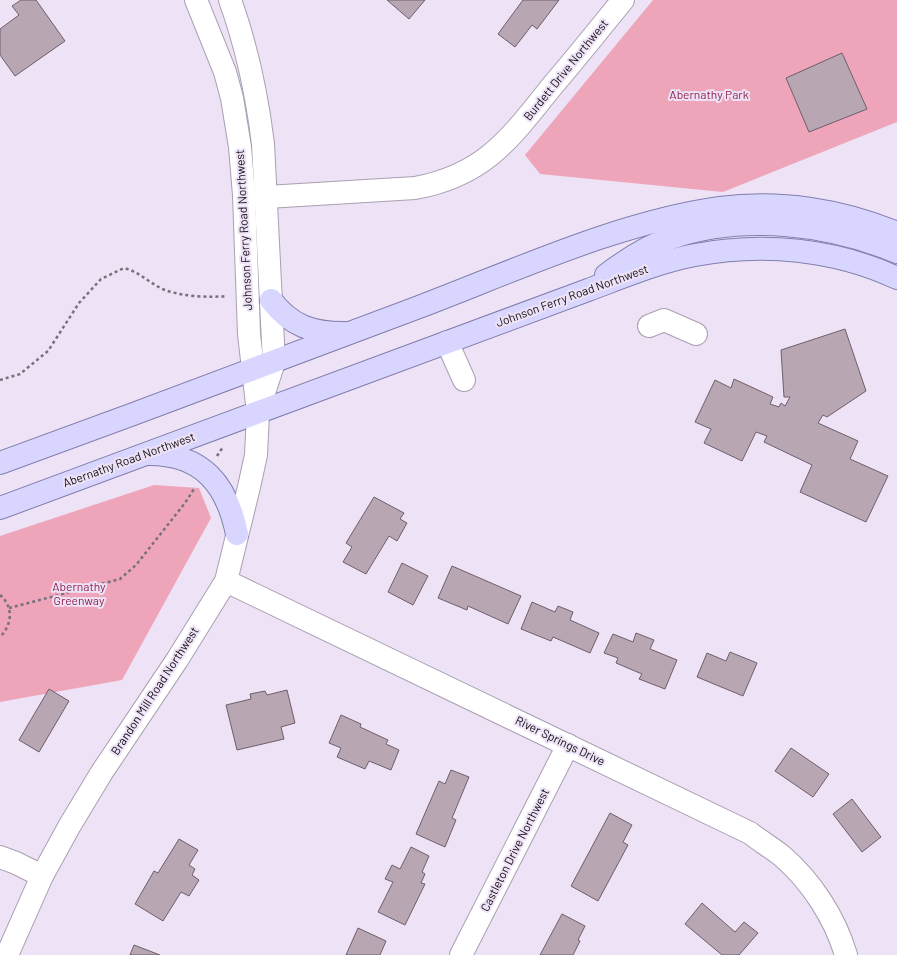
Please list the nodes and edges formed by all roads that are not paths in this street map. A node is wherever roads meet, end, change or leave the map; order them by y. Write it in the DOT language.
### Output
graph roads {
  1 [pos="196,0"];
  2 [pos="230,0"];
  3 [pos="623,0"];
  4 [pos="267,197"];
  5 [pos="897,233"];
  6 [pos="897,252"];
  7 [pos="897,278"];
  8 [pos="588,290"];
  9 [pos="271,300"];
  10 [pos="648,326"];
  11 [pos="351,333"];
  12 [pos="696,334"];
  13 [pos="447,342"];
  14 [pos="274,362"];
  15 [pos="252,371"];
  16 [pos="464,380"];
  17 [pos="258,413"];
  18 [pos="147,454"];
  19 [pos="0,463"];
  20 [pos="0,508"];
  21 [pos="237,534"];
  22 [pos="226,581"];
  23 [pos="568,745"];
  24 [pos="0,857"];
  25 [pos="42,876"];
  26 [pos="8,955"];
  27 [pos="461,955"];
  28 [pos="846,955"];
  1 -- 15 [label="street, Johnson Ferry Road Northwest"];
  2 -- 4 [label="street, Johnson Ferry Road Northwest"];
  3 -- 4 [label="street, Burdett Drive Northwest"];
  4 -- 9 [label="street, Johnson Ferry Road Northwest"];
  5 -- 11 [label="main road"];
  6 -- 8 [label="main road"];
  7 -- 8 [label="main road, Johnson Ferry Road Northwest"];
  8 -- 13 [label="main road, Johnson Ferry Road Northwest"];
  9 -- 11 [label="main road"];
  9 -- 14 [label="street, Johnson Ferry Road Northwest"];
  10 -- 12 [label="street"];
  11 -- 14 [label="main road"];
  13 -- 16 [label="street"];
  13 -- 17 [label="main road, Johnson Ferry Road Northwest"];
  14 -- 15 [label="main road"];
  14 -- 17 [label="street, Johnson Ferry Road Northwest"];
  15 -- 17 [label="street, Johnson Ferry Road Northwest"];
  15 -- 19 [label="main road"];
  17 -- 18 [label="main road, Abernathy Road Northwest"];
  17 -- 21 [label="street, Brandon Mill Road Northwest"];
  18 -- 20 [label="main road, Abernathy Road Northwest"];
  18 -- 21 [label="main road"];
  21 -- 22 [label="street, Brandon Mill Road Northwest"];
  22 -- 23 [label="street, River Springs Drive"];
  22 -- 25 [label="street, Brandon Mill Road Northwest"];
  23 -- 27 [label="street, Castleton Drive Northwest"];
  23 -- 28 [label="street, River Springs Drive"];
  24 -- 25 [label="street"];
  25 -- 26 [label="street, Brandon Mill Road Northwest"];
}
